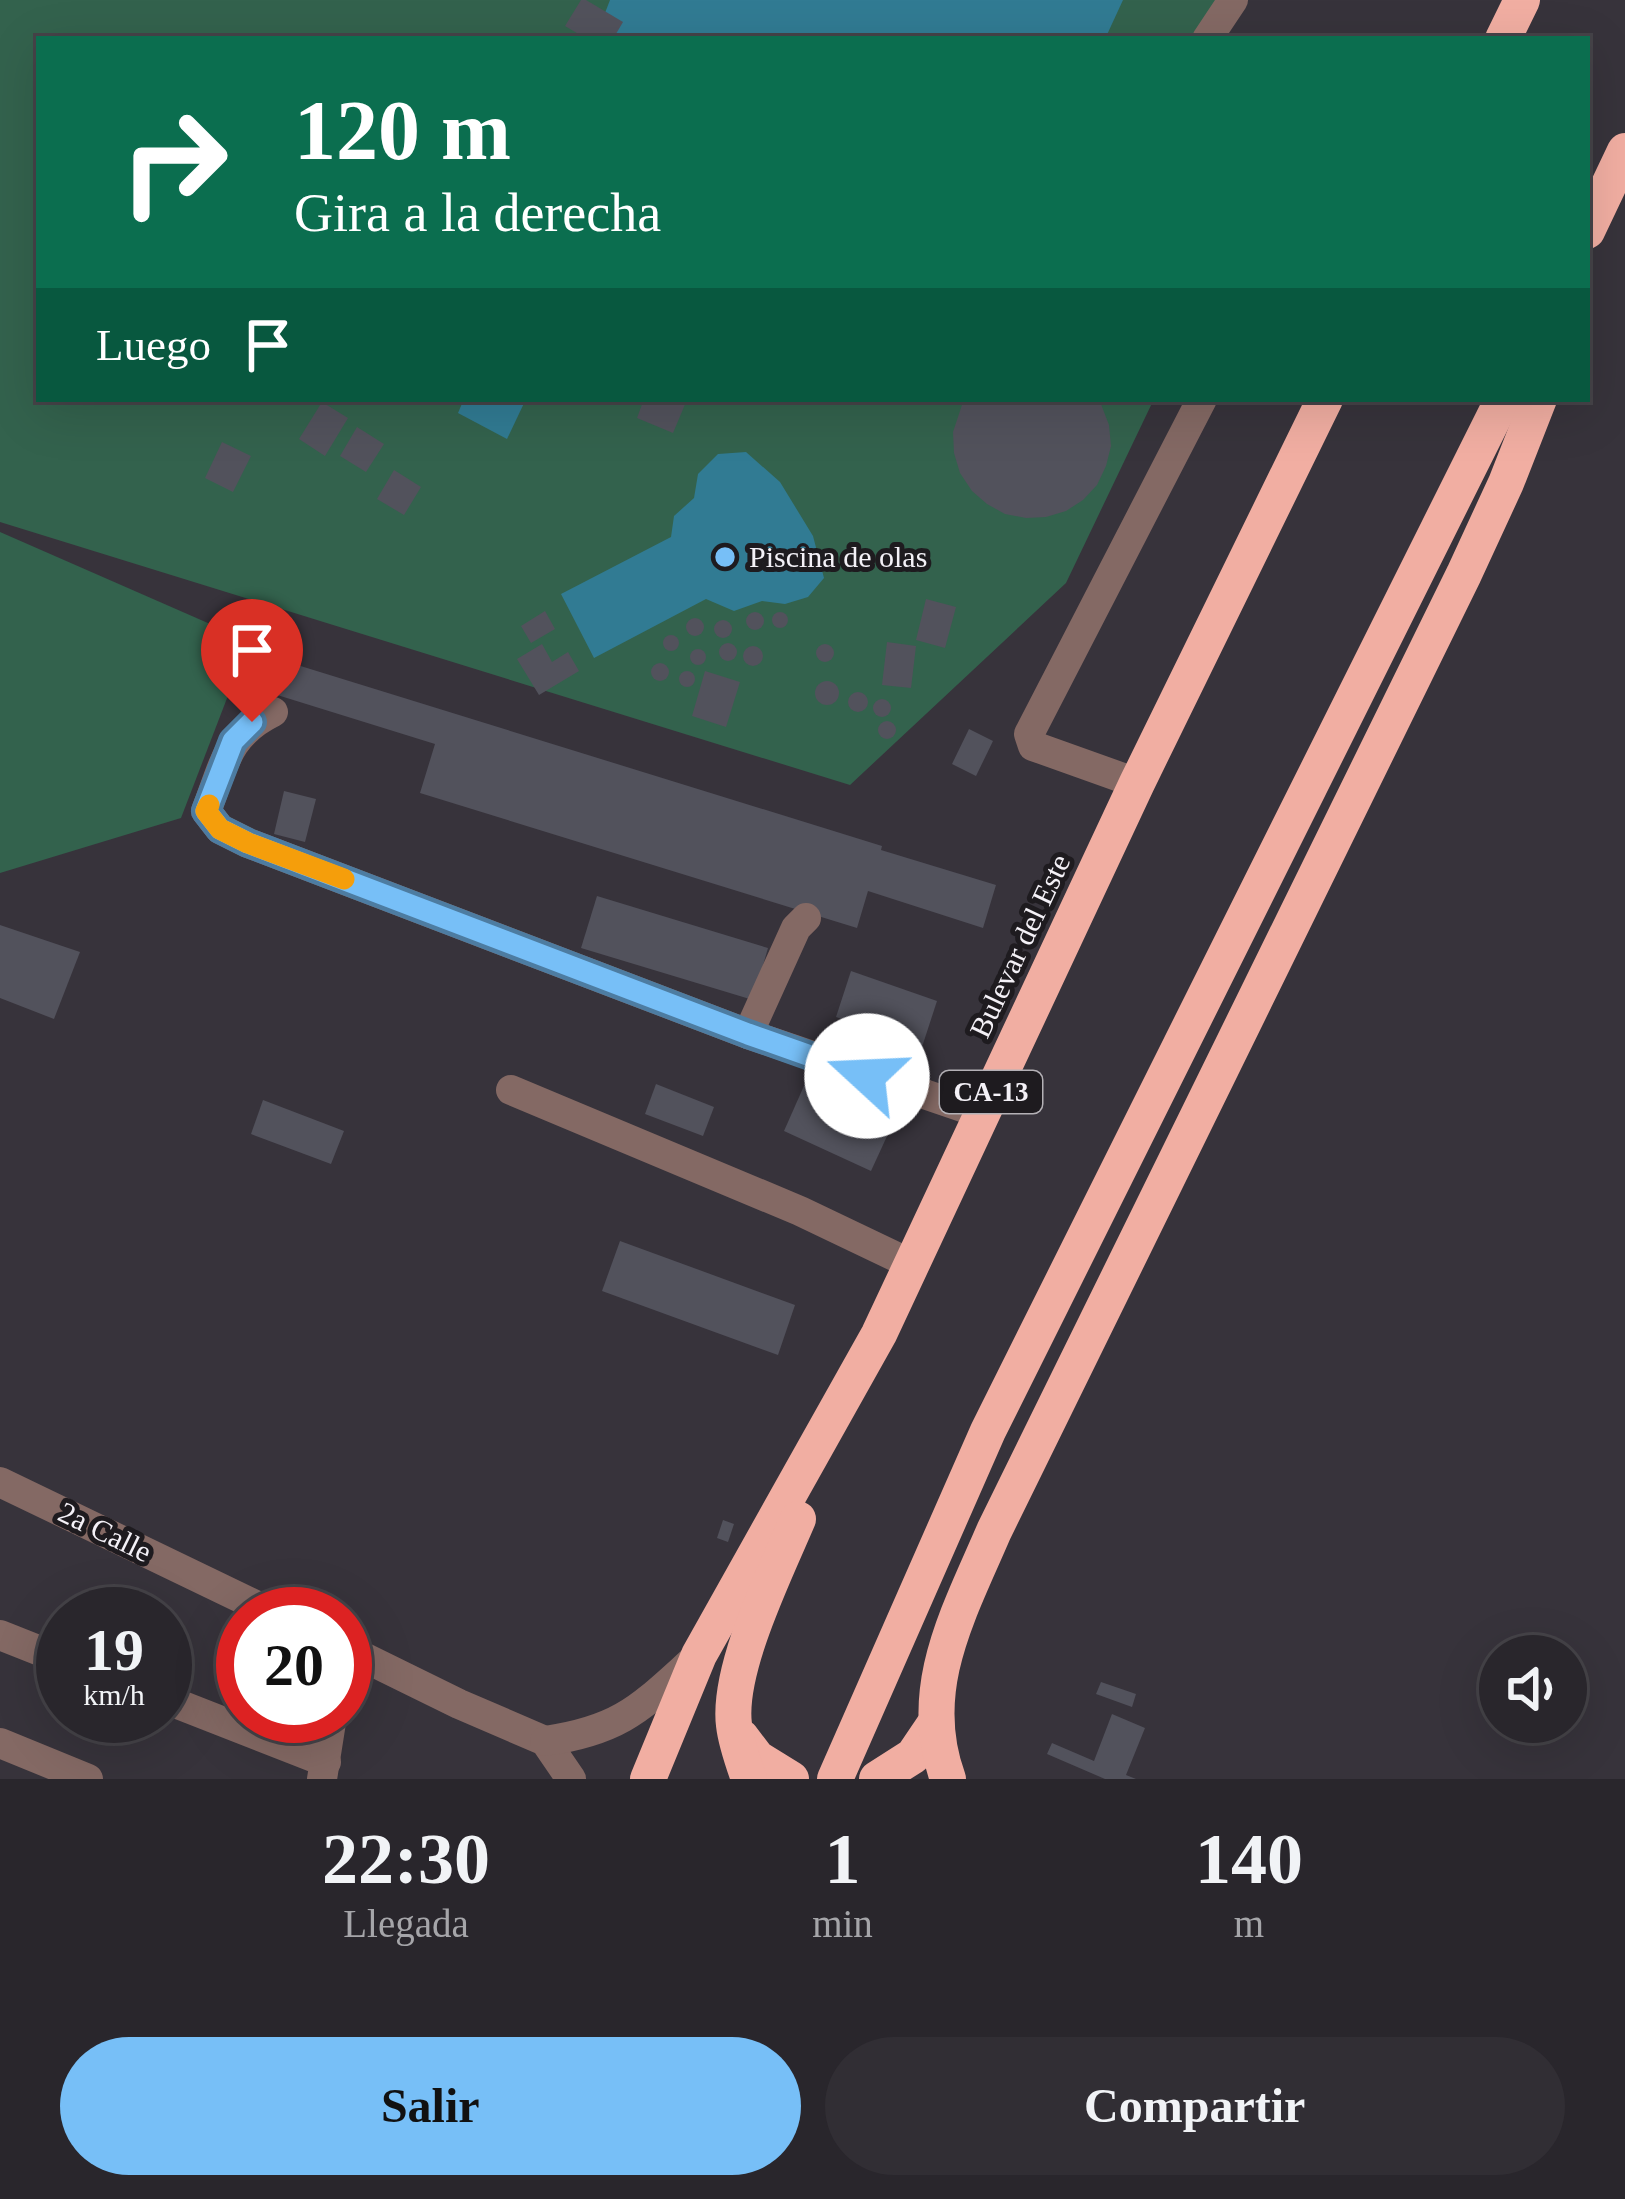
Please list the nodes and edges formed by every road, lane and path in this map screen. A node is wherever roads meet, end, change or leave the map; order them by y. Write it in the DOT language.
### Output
graph roads {
  1 [pos="1234,0"];
  2 [pos="1522,0"];
  3 [pos="1209,36"];
  4 [pos="1504,36"];
  5 [pos="1620,164"];
  6 [pos="1590,225"];
  7 [pos="1590,249"];
  8 [pos="1200,402"];
  9 [pos="1323,402"];
  10 [pos="1502,402"];
  11 [pos="1538,402"];
  12 [pos="273,712"];
  13 [pos="1137,783"];
  14 [pos="806,918"];
  15 [pos="748,1034"];
  16 [pos="511,1090"];
  17 [pos="980,1113"];
  18 [pos="910,1264"];
  19 [pos="879,1334"];
  20 [pos="0,1482"];
  21 [pos="218,1587"];
  22 [pos="0,1636"];
  23 [pos="36,1650"];
  24 [pos="699,1655"];
  25 [pos="372,1665"];
  26 [pos="192,1712"];
  27 [pos="936,1722"];
  28 [pos="734,1724"];
  29 [pos="545,1741"];
  30 [pos="0,1743"];
  31 [pos="324,1770"];
  32 [pos="88,1779"];
  33 [pos="571,1779"];
  34 [pos="648,1779"];
  35 [pos="749,1779"];
  36 [pos="791,1779"];
  37 [pos="835,1779"];
  38 [pos="877,1779"];
  39 [pos="948,1779"];
  1 -- 3 [label="street"];
  2 -- 4 [label="highway"];
  5 -- 6 [label="highway"];
  5 -- 7 [label="highway"];
  8 -- 13 [label="street"];
  9 -- 13 [label="highway, Bulevar del Este / CA-13"];
  10 -- 37 [label="highway"];
  11 -- 27 [label="highway"];
  12 -- 15 [label="street"];
  13 -- 17 [label="highway, Bulevar del Este / CA-13"];
  14 -- 15 [label="street"];
  15 -- 17 [label="street"];
  16 -- 18 [label="street"];
  17 -- 18 [label="highway, Bulevar del Este / CA-13"];
  18 -- 19 [label="highway, Bulevar del Este / CA-13"];
  19 -- 24 [label="highway, Bulevar del Este / CA-13"];
  19 -- 28 [label="highway"];
  20 -- 21 [label="street, 2a Calle"];
  22 -- 23 [label="street"];
  24 -- 29 [label="street"];
  24 -- 34 [label="highway, Bulevar del Este / CA-13"];
  25 -- 29 [label="street"];
  26 -- 31 [label="street"];
  27 -- 38 [label="highway"];
  27 -- 39 [label="highway"];
  28 -- 35 [label="highway"];
  28 -- 36 [label="highway"];
  29 -- 33 [label="street"];
  30 -- 32 [label="street"];
}
